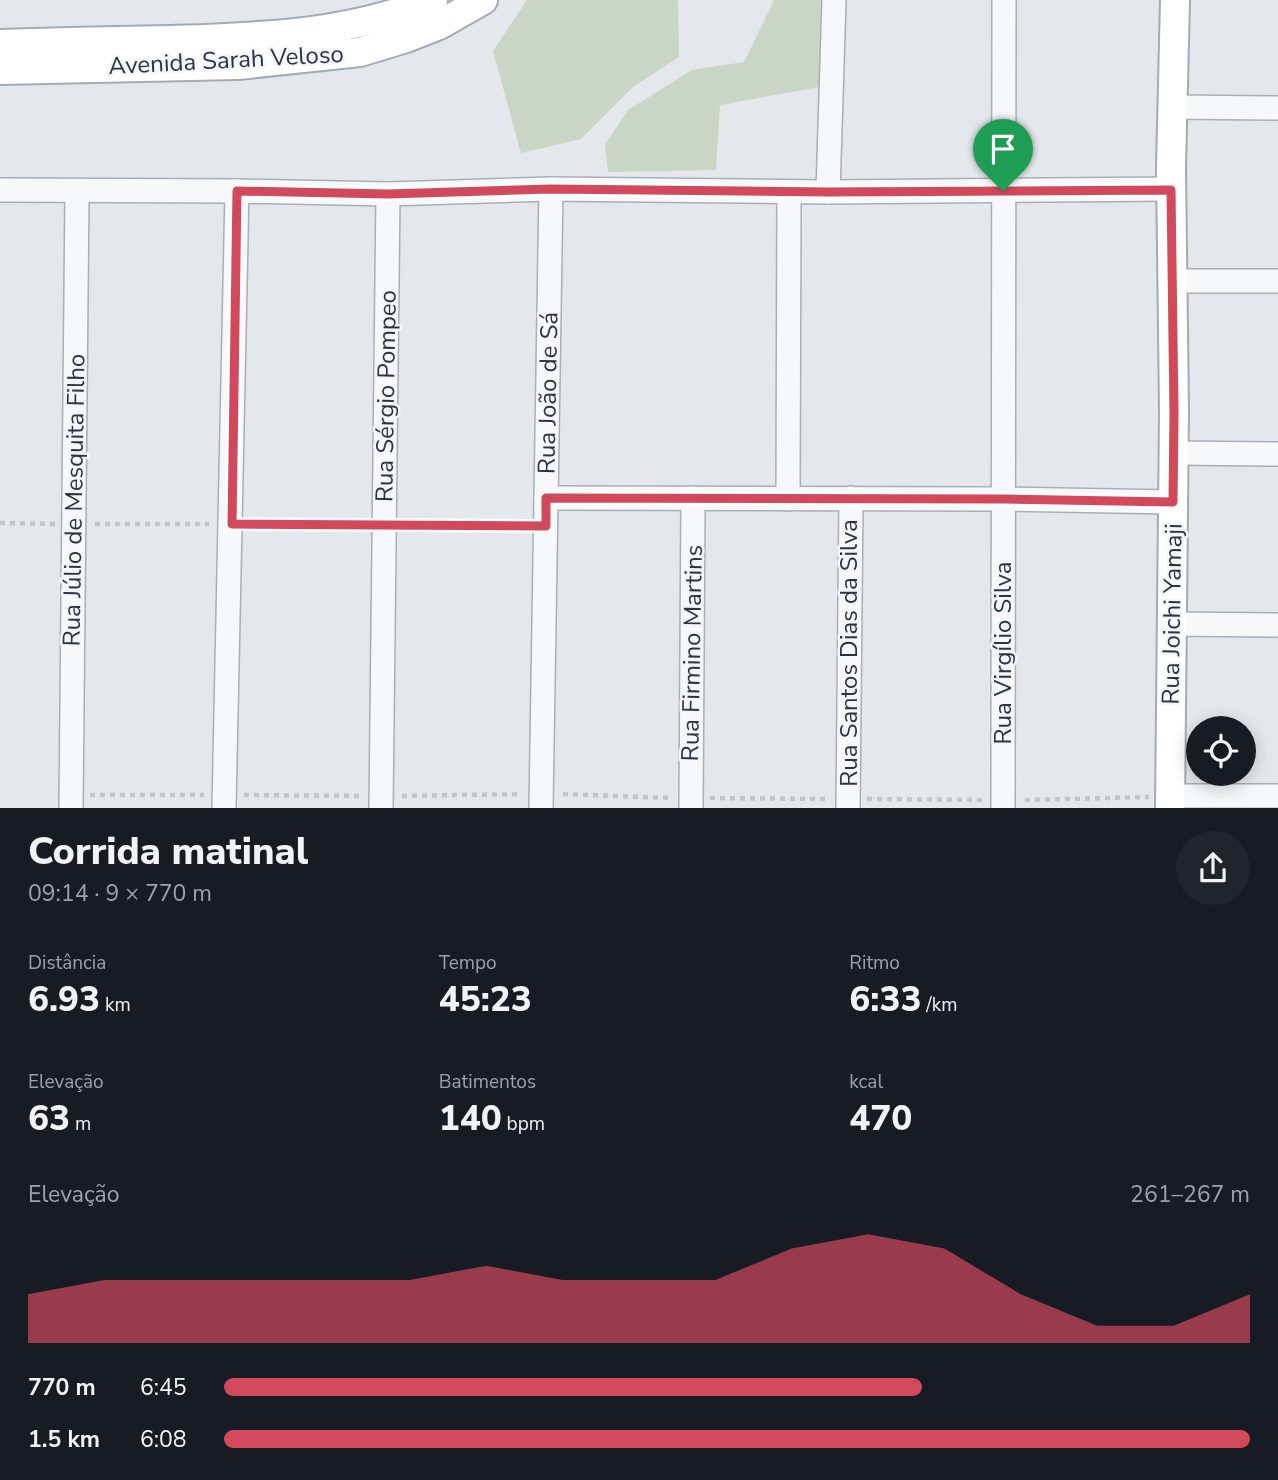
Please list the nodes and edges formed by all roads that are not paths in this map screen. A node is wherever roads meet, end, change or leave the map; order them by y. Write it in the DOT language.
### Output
graph roads {
  1 [pos="433,0"];
  2 [pos="483,0"];
  3 [pos="834,0"];
  4 [pos="1004,0"];
  5 [pos="1175,0"];
  6 [pos="0,44"];
  7 [pos="0,70"];
  8 [pos="1172,107"];
  9 [pos="1278,108"];
  10 [pos="551,189"];
  11 [pos="0,190"];
  12 [pos="1171,190"];
  13 [pos="77,191"];
  14 [pos="237,191"];
  15 [pos="789,191"];
  16 [pos="1003,191"];
  17 [pos="828,192"];
  18 [pos="388,194"];
  19 [pos="1172,281"];
  20 [pos="1278,281"];
  21 [pos="1173,453"];
  22 [pos="1278,454"];
  23 [pos="546,498"];
  24 [pos="694,498"];
  25 [pos="851,498"];
  26 [pos="788,499"];
  27 [pos="1003,499"];
  28 [pos="1173,502"];
  29 [pos="1173,624"];
  30 [pos="1278,625"];
  31 [pos="1278,796"];
  32 [pos="71,801"];
  33 [pos="224,801"];
  34 [pos="541,801"];
  35 [pos="382,802"];
  36 [pos="1170,802"];
  37 [pos="691,803"];
  38 [pos="848,803"];
  39 [pos="1003,804"];
  1 -- 6 [label="main road, Avenida Sarah Veloso"];
  2 -- 7 [label="main road, Avenida Sarah Veloso"];
  3 -- 17 [label="street"];
  4 -- 16 [label="street, Rua Virgílio Silva"];
  5 -- 8 [label="main road, Rua Joichi Yamaji"];
  8 -- 9 [label="street"];
  8 -- 12 [label="main road, Rua Joichi Yamaji"];
  10 -- 15 [label="street"];
  10 -- 18 [label="street"];
  10 -- 23 [label="street, Rua João de Sá"];
  11 -- 13 [label="street"];
  12 -- 16 [label="street"];
  12 -- 19 [label="main road, Rua Joichi Yamaji"];
  13 -- 14 [label="street"];
  13 -- 32 [label="street, Rua Júlio de Mesquita Filho"];
  14 -- 18 [label="street"];
  14 -- 33 [label="street"];
  15 -- 17 [label="street"];
  15 -- 26 [label="street"];
  16 -- 17 [label="street"];
  16 -- 27 [label="street, Rua Virgílio Silva"];
  18 -- 35 [label="street, Rua Sérgio Pompeo"];
  19 -- 20 [label="street"];
  19 -- 21 [label="main road, Rua Joichi Yamaji"];
  21 -- 22 [label="street"];
  21 -- 28 [label="main road, Rua Joichi Yamaji"];
  23 -- 24 [label="street"];
  23 -- 34 [label="street, Rua João de Sá"];
  24 -- 26 [label="street"];
  24 -- 37 [label="street, Rua Firmino Martins"];
  25 -- 26 [label="street"];
  25 -- 27 [label="street"];
  25 -- 38 [label="street, Rua Santos Dias da Silva"];
  27 -- 28 [label="street"];
  27 -- 39 [label="street, Rua Virgílio Silva"];
  28 -- 29 [label="main road, Rua Joichi Yamaji"];
  29 -- 30 [label="street"];
  29 -- 36 [label="main road, Rua Joichi Yamaji"];
  31 -- 36 [label="street"];
}
